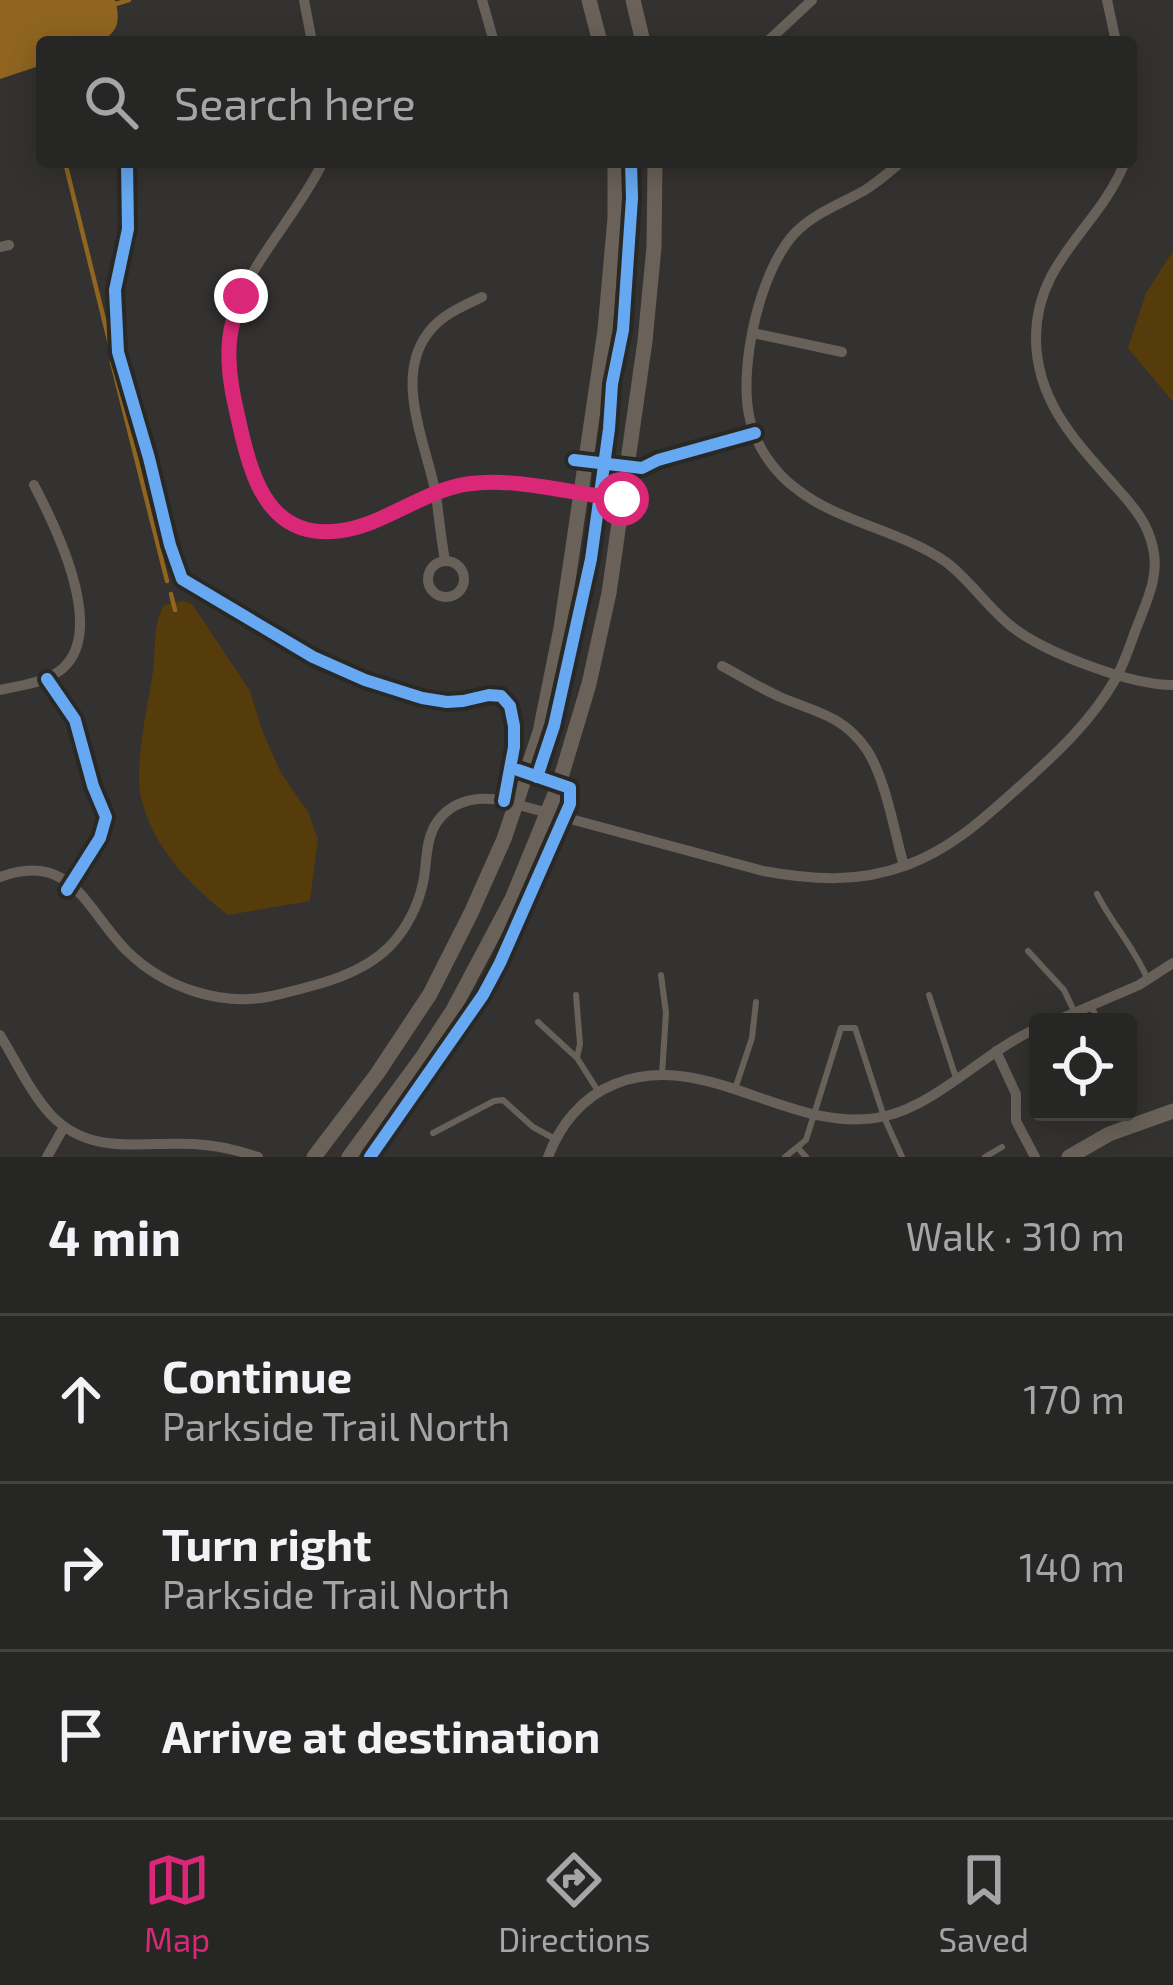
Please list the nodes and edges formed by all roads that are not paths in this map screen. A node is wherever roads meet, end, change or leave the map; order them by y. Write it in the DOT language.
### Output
graph roads {
  1 [pos="304,0"];
  2 [pos="482,0"];
  3 [pos="589,0"];
  4 [pos="633,0"];
  5 [pos="812,0"];
  6 [pos="1107,0"];
  7 [pos="312,36"];
  8 [pos="492,36"];
  9 [pos="598,36"];
  10 [pos="642,36"];
  11 [pos="773,36"];
  12 [pos="1116,36"];
  13 [pos="319,168"];
  14 [pos="615,168"];
  15 [pos="655,168"];
  16 [pos="894,168"];
  17 [pos="1122,168"];
  18 [pos="482,297"];
  19 [pos="753,333"];
  20 [pos="842,352"];
  21 [pos="34,485"];
  22 [pos="435,493"];
  23 [pos="581,494"];
  24 [pos="622,499"];
  25 [pos="445,560"];
  26 [pos="722,666"];
  27 [pos="1118,675"];
  28 [pos="1173,685"];
  29 [pos="0,690"];
  30 [pos="516,805"];
  31 [pos="548,814"];
  32 [pos="904,866"];
  33 [pos="0,877"];
  34 [pos="1097,894"];
  35 [pos="1028,951"];
  36 [pos="1173,963"];
  37 [pos="661,975"];
  38 [pos="1147,979"];
  39 [pos="576,995"];
  40 [pos="929,995"];
  41 [pos="756,1002"];
  42 [pos="1091,1006"];
  43 [pos="1075,1013"];
  44 [pos="1094,1013"];
  45 [pos="538,1022"];
  46 [pos="1029,1033"];
  47 [pos="0,1035"];
  48 [pos="996,1051"];
  49 [pos="577,1058"];
  50 [pos="662,1074"];
  51 [pos="956,1078"];
  52 [pos="735,1089"];
  53 [pos="598,1091"];
  54 [pos="1173,1111"];
  55 [pos="815,1115"];
  56 [pos="884,1117"];
  57 [pos="64,1127"];
  58 [pos="433,1133"];
  59 [pos="555,1139"];
  60 [pos="1002,1147"];
  61 [pos="797,1148"];
  62 [pos="47,1157"];
  63 [pos="258,1157"];
  64 [pos="314,1157"];
  65 [pos="349,1157"];
  66 [pos="548,1157"];
  67 [pos="784,1157"];
  68 [pos="806,1157"];
  69 [pos="902,1157"];
  70 [pos="985,1157"];
  71 [pos="1035,1157"];
  72 [pos="1069,1157"];
  1 -- 7 [label="street"];
  2 -- 8 [label="street"];
  3 -- 9 [label="street"];
  4 -- 10 [label="street"];
  5 -- 11 [label="street"];
  6 -- 12 [label="street"];
  13 -- 22 [label="street"];
  14 -- 23 [label="street"];
  15 -- 24 [label="street"];
  16 -- 19 [label="street"];
  17 -- 27 [label="street"];
  18 -- 22 [label="street"];
  19 -- 20 [label="street"];
  19 -- 27 [label="street"];
  21 -- 29 [label="street"];
  22 -- 23 [label="street"];
  22 -- 25 [label="street"];
  23 -- 24 [label="street"];
  23 -- 30 [label="street"];
  24 -- 31 [label="street"];
  26 -- 32 [label="street"];
  27 -- 28 [label="street"];
  27 -- 32 [label="street"];
  30 -- 31 [label="street"];
  30 -- 33 [label="street"];
  30 -- 64 [label="street"];
  31 -- 32 [label="street"];
  31 -- 65 [label="street"];
  34 -- 38 [label="lane"];
  35 -- 43 [label="lane"];
  36 -- 38 [label="street"];
  37 -- 50 [label="lane"];
  38 -- 42 [label="street"];
  39 -- 49 [label="lane"];
  40 -- 51 [label="lane"];
  41 -- 52 [label="lane"];
  42 -- 43 [label="street"];
  42 -- 44 [label="lane"];
  45 -- 49 [label="lane"];
  46 -- 48 [label="street"];
  47 -- 57 [label="street"];
  48 -- 51 [label="street"];
  48 -- 71 [label="street"];
  49 -- 53 [label="lane"];
  50 -- 52 [label="street"];
  50 -- 53 [label="street"];
  51 -- 56 [label="street"];
  52 -- 55 [label="street"];
  53 -- 59 [label="street"];
  54 -- 72 [label="street"];
  55 -- 56 [label="street"];
  55 -- 56 [label="lane"];
  55 -- 61 [label="lane"];
  56 -- 69 [label="lane"];
  57 -- 62 [label="street"];
  57 -- 63 [label="street"];
  58 -- 59 [label="lane"];
  59 -- 66 [label="street"];
  60 -- 70 [label="lane"];
  61 -- 67 [label="lane"];
  61 -- 68 [label="lane"];
}
